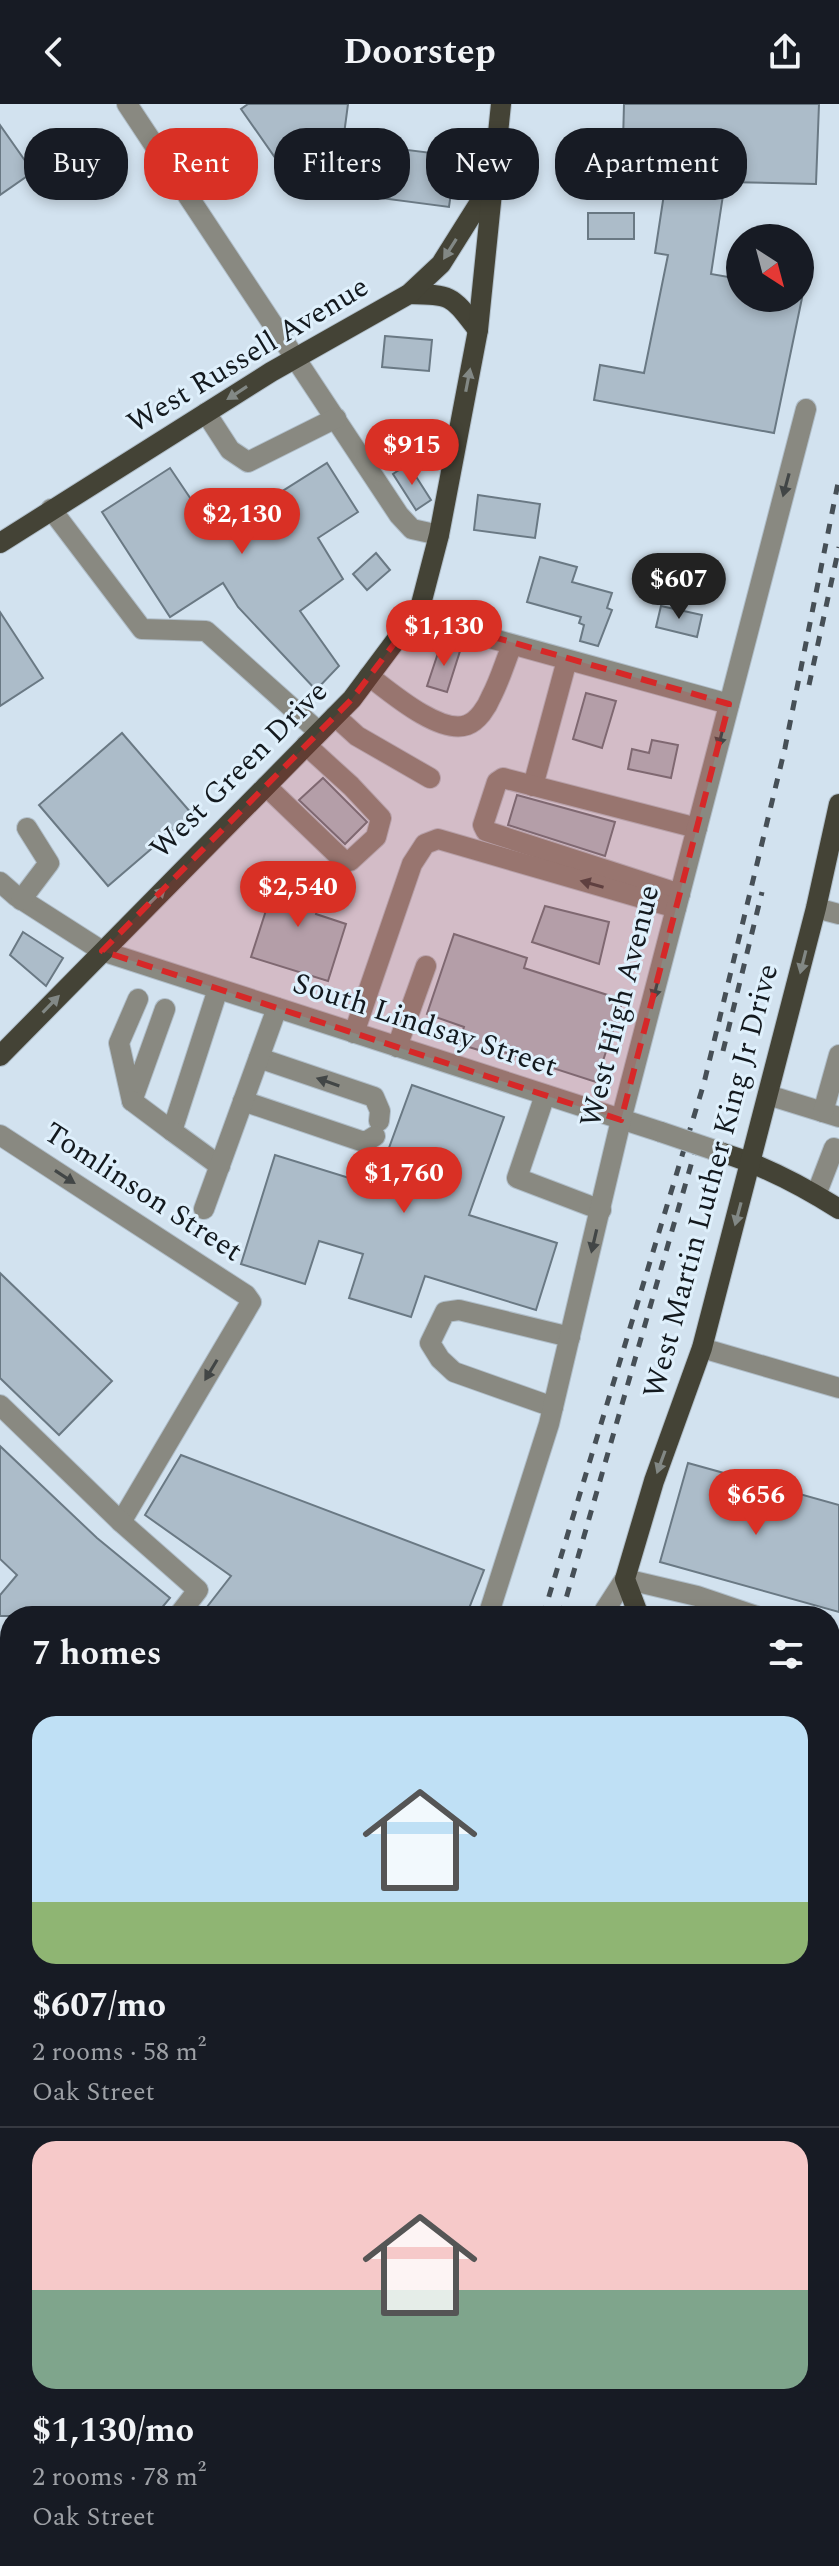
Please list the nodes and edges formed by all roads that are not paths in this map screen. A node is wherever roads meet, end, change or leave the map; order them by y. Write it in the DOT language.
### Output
graph roads {
  1 [pos="127,104"];
  2 [pos="501,104"];
  3 [pos="498,128"];
  4 [pos="481,200"];
  5 [pos="490,200"];
  6 [pos="409,294"];
  7 [pos="478,330"];
  8 [pos="296,358"];
  9 [pos="806,409"];
  10 [pos="206,413"];
  11 [pos="336,418"];
  12 [pos="51,509"];
  13 [pos="439,535"];
  14 [pos="0,543"];
  15 [pos="416,615"];
  16 [pos="512,645"];
  17 [pos="567,660"];
  18 [pos="369,676"];
  19 [pos="729,704"];
  20 [pos="335,716"];
  21 [pos="313,738"];
  22 [pos="430,778"];
  23 [pos="266,786"];
  24 [pos="533,786"];
  25 [pos="839,804"];
  26 [pos="27,828"];
  27 [pos="697,828"];
  28 [pos="0,882"];
  29 [pos="21,900"];
  30 [pos="678,901"];
  31 [pos="816,908"];
  32 [pos="839,914"];
  33 [pos="102,951"];
  34 [pos="426,966"];
  35 [pos="218,989"];
  36 [pos="138,999"];
  37 [pos="277,1008"];
  38 [pos="165,1009"];
  39 [pos="354,1033"];
  40 [pos="397,1047"];
  41 [pos="839,1055"];
  42 [pos="0,1056"];
  43 [pos="259,1058"];
  44 [pos="545,1095"];
  45 [pos="768,1095"];
  46 [pos="132,1101"];
  47 [pos="243,1101"];
  48 [pos="831,1115"];
  49 [pos="621,1120"];
  50 [pos="172,1131"];
  51 [pos="0,1135"];
  52 [pos="837,1143"];
  53 [pos="720,1152"];
  54 [pos="751,1162"];
  55 [pos="220,1166"];
  56 [pos="816,1195"];
  57 [pos="204,1209"];
  58 [pos="839,1209"];
  59 [pos="601,1210"];
  60 [pos="570,1337"];
  61 [pos="702,1348"];
  62 [pos="839,1388"];
  63 [pos="0,1405"];
  64 [pos="553,1407"];
  65 [pos="121,1522"];
  66 [pos="625,1579"];
  67 [pos="186,1606"];
  68 [pos="491,1606"];
  69 [pos="608,1606"];
  70 [pos="635,1606"];
  71 [pos="726,1606"];
  1 -- 8 [label="street"];
  2 -- 3 [label="main road, West Green Drive"];
  4 -- 6 [label="main road, West Russell Avenue, one-way"];
  5 -- 7 [label="main road, West Green Drive"];
  6 -- 7 [label="main road"];
  6 -- 8 [label="main road, West Russell Avenue"];
  13 -- 7 [label="main road, West Green Drive, one-way"];
  8 -- 10 [label="main road, West Russell Avenue, one-way"];
  8 -- 11 [label="street"];
  9 -- 19 [label="street, West High Avenue, one-way"];
  10 -- 11 [label="street"];
  10 -- 12 [label="main road, West Russell Avenue"];
  11 -- 13 [label="street"];
  12 -- 14 [label="main road, West Russell Avenue"];
  12 -- 21 [label="street"];
  13 -- 15 [label="main road, West Green Drive"];
  15 -- 16 [label="street"];
  15 -- 18 [label="main road, West Green Drive"];
  16 -- 17 [label="street"];
  16 -- 18 [label="street"];
  17 -- 19 [label="street"];
  17 -- 24 [label="street"];
  18 -- 20 [label="main road, West Green Drive"];
  19 -- 27 [label="street, West High Avenue, one-way"];
  20 -- 21 [label="main road, West Green Drive"];
  20 -- 22 [label="street"];
  21 -- 23 [label="main road, West Green Drive"];
  21 -- 23 [label="street"];
  33 -- 23 [label="main road, West Green Drive, one-way"];
  24 -- 27 [label="street"];
  24 -- 30 [label="street"];
  25 -- 31 [label="main road, West Martin Luther King Jr Drive"];
  26 -- 29 [label="street"];
  27 -- 30 [label="street, West High Avenue"];
  28 -- 29 [label="street, South Lindsay Street"];
  29 -- 33 [label="street, South Lindsay Street"];
  30 -- 39 [label="street, one-way"];
  30 -- 49 [label="street, West High Avenue, one-way"];
  31 -- 32 [label="street"];
  31 -- 45 [label="main road, West Martin Luther King Jr Drive, one-way"];
  33 -- 35 [label="street, South Lindsay Street"];
  42 -- 33 [label="main road, West Green Drive, one-way"];
  34 -- 40 [label="street"];
  35 -- 37 [label="street, South Lindsay Street"];
  35 -- 50 [label="street"];
  36 -- 46 [label="street"];
  37 -- 39 [label="street, South Lindsay Street"];
  37 -- 43 [label="street"];
  38 -- 46 [label="street"];
  39 -- 40 [label="street, South Lindsay Street"];
  40 -- 44 [label="street, South Lindsay Street"];
  41 -- 48 [label="street"];
  43 -- 47 [label="street"];
  47 -- 43 [label="street, one-way"];
  44 -- 49 [label="street, South Lindsay Street"];
  44 -- 59 [label="street"];
  45 -- 48 [label="street"];
  45 -- 54 [label="main road, West Martin Luther King Jr Drive"];
  46 -- 50 [label="street"];
  47 -- 55 [label="street"];
  49 -- 53 [label="street, South Lindsay Street, bridge"];
  49 -- 59 [label="street, West High Avenue"];
  50 -- 55 [label="street"];
  51 -- 65 [label="street, Tomlinson Street, one-way"];
  52 -- 56 [label="street"];
  53 -- 54 [label="main road, South Lindsay Street"];
  54 -- 56 [label="main road, South Lindsay Street"];
  54 -- 61 [label="main road, West Martin Luther King Jr Drive, one-way"];
  55 -- 57 [label="street"];
  56 -- 58 [label="main road, South Lindsay Street"];
  59 -- 60 [label="street, West High Avenue, one-way"];
  60 -- 64 [label="street, West High Avenue"];
  60 -- 64 [label="street"];
  61 -- 62 [label="street"];
  61 -- 66 [label="main road, West Martin Luther King Jr Drive, one-way"];
  63 -- 65 [label="street"];
  64 -- 68 [label="street, West High Avenue"];
  65 -- 67 [label="street"];
  66 -- 69 [label="street"];
  66 -- 70 [label="main road"];
  66 -- 71 [label="street"];
}
